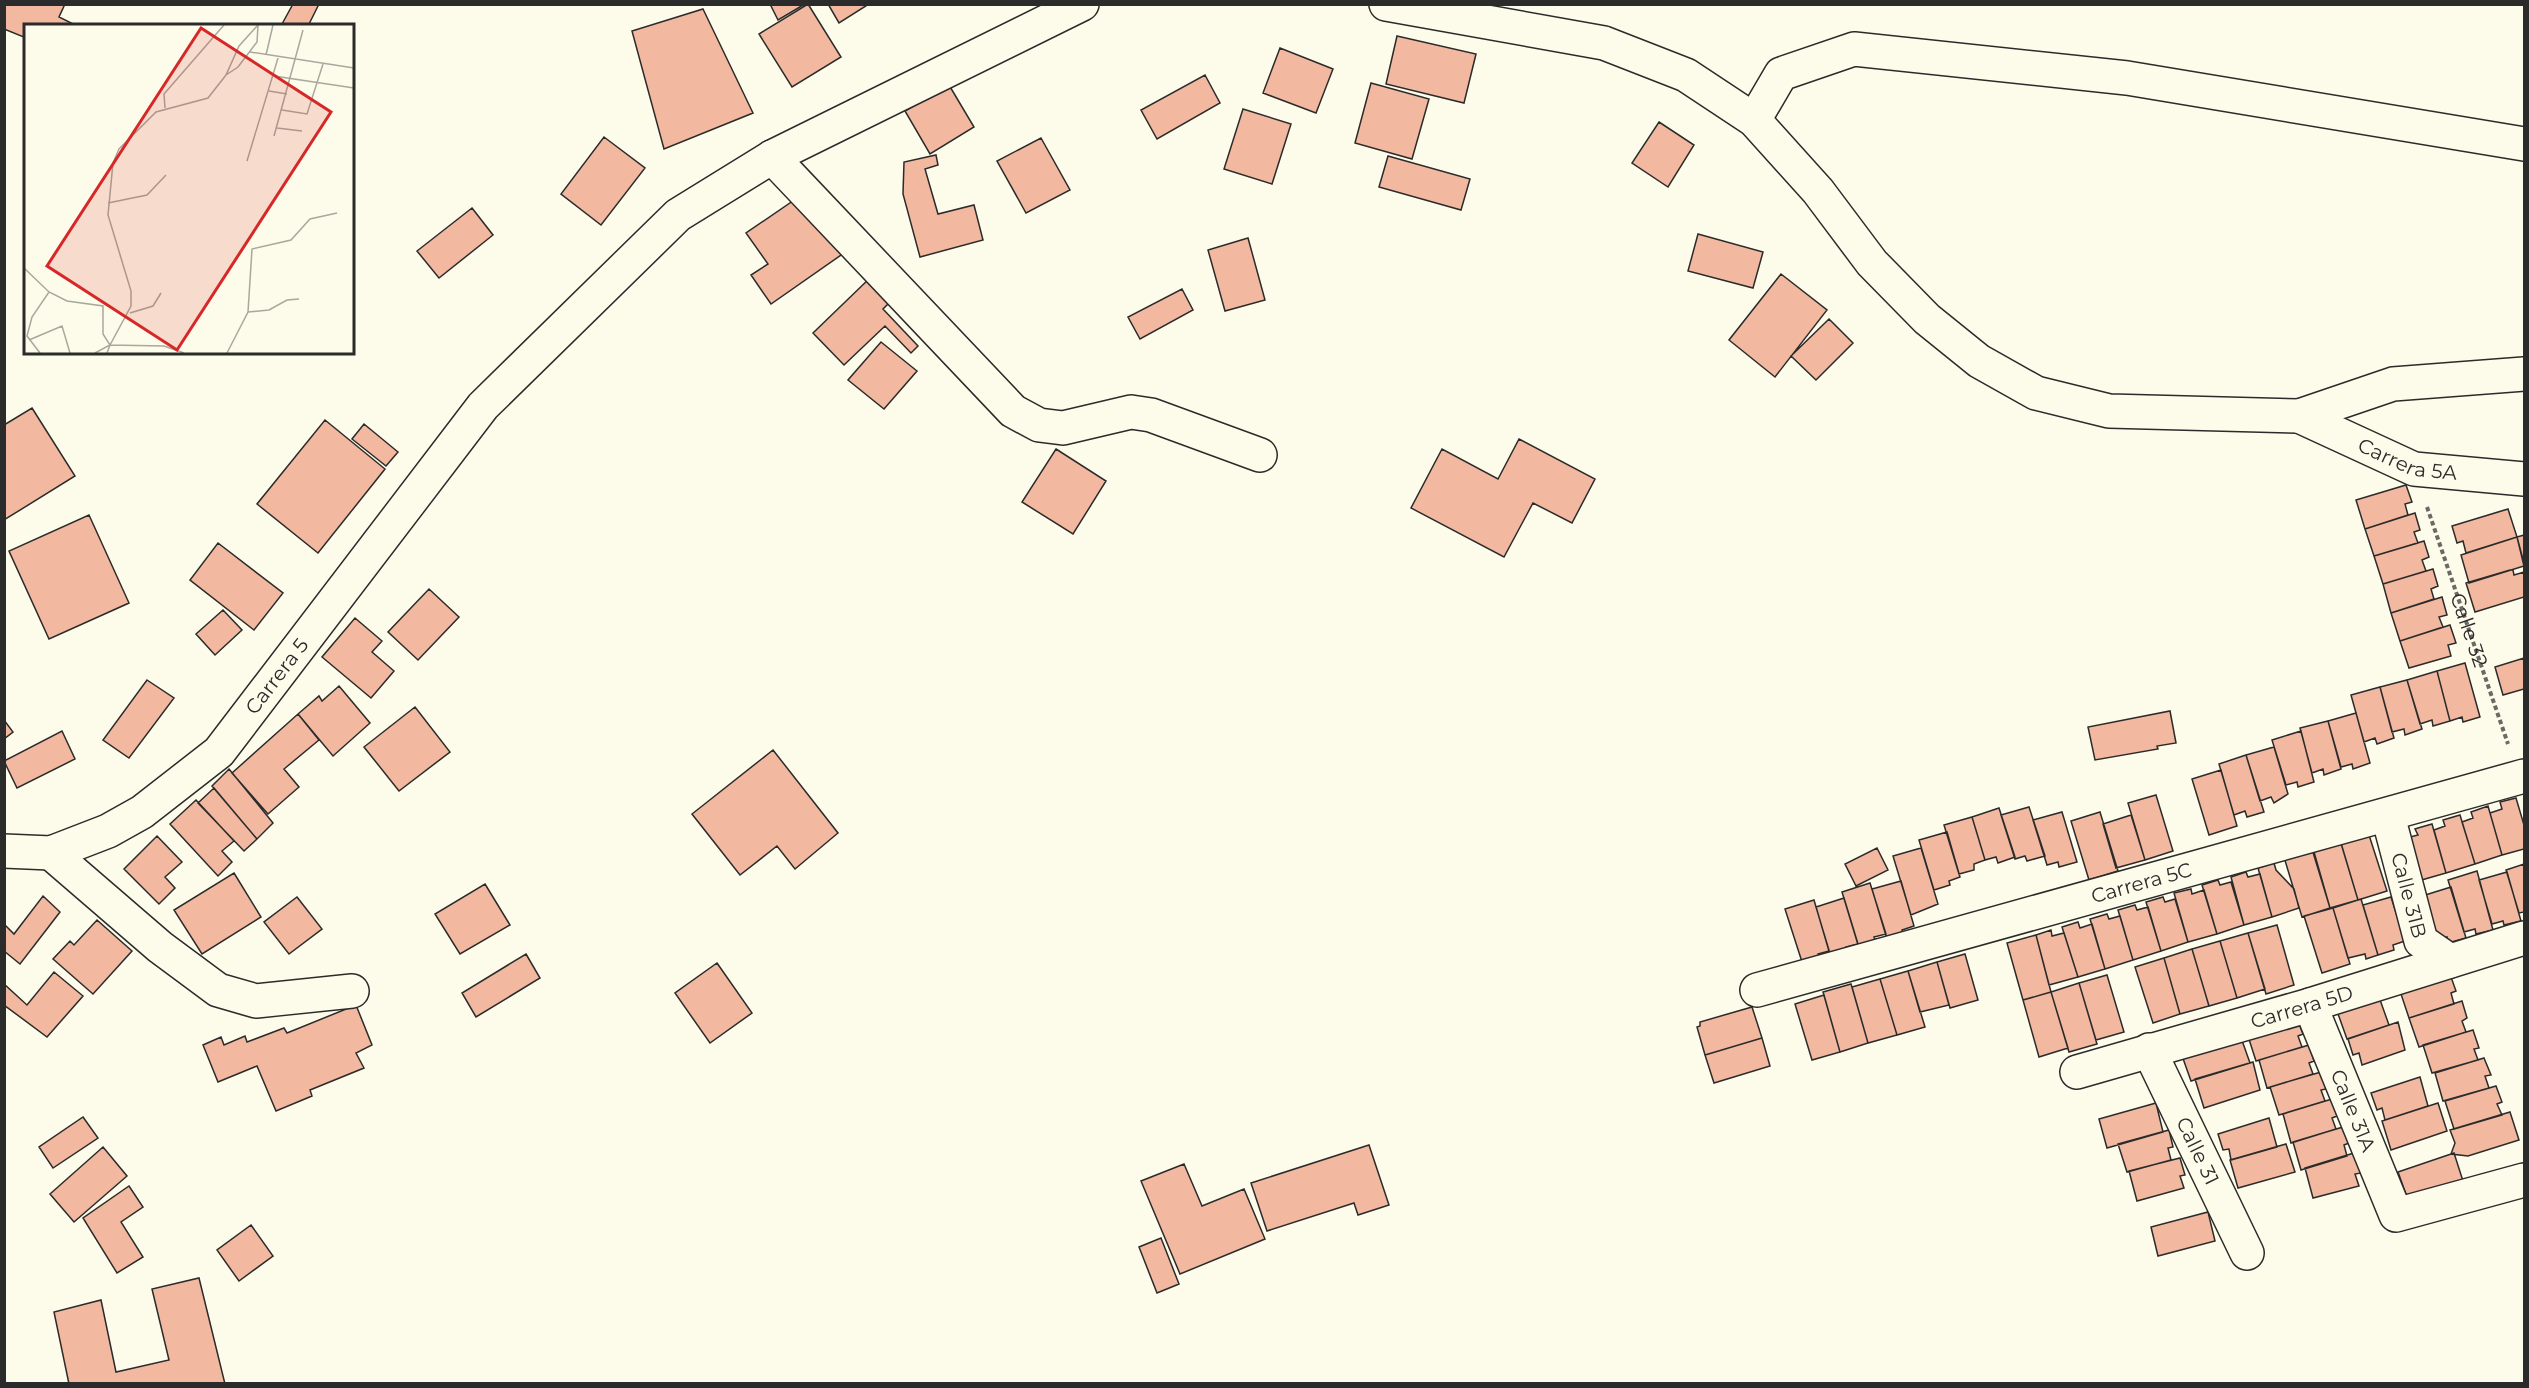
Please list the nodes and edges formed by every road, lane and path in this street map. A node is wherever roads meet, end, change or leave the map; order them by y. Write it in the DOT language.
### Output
graph roads {
  1 [pos="1082,4"];
  2 [pos="1386,4"];
  3 [pos="1754,120"];
  4 [pos="2524,144"];
  5 [pos="772,157"];
  6 [pos="2524,374"];
  7 [pos="2299,416"];
  8 [pos="1260,455"];
  9 [pos="2414,469"];
  10 [pos="2524,479"];
  11 [pos="2523,782"];
  12 [pos="2388,816"];
  13 [pos="4,851"];
  14 [pos="51,853"];
  15 [pos="2524,938"];
  16 [pos="2450,961"];
  17 [pos="1757,990"];
  18 [pos="352,991"];
  19 [pos="2310,1005"];
  20 [pos="2149,1050"];
  21 [pos="2077,1072"];
  22 [pos="2524,1180"];
  23 [pos="2247,1253"];
  1 -- 5 [label="street, Carrera 5"];
  2 -- 3 [label="street"];
  3 -- 4 [label="street"];
  3 -- 7 [label="street"];
  5 -- 8 [label="street"];
  5 -- 14 [label="street, Carrera 5"];
  6 -- 7 [label="street"];
  7 -- 9 [label="street, Carrera 5A"];
  9 -- 10 [label="street, Carrera 5A"];
  9 -- 11 [label="path, Calle 32"];
  11 -- 12 [label="street, Carrera 5C"];
  12 -- 16 [label="street, Calle 31B"];
  12 -- 17 [label="street, Carrera 5C"];
  13 -- 14 [label="street, Carrera 5"];
  14 -- 18 [label="street"];
  15 -- 16 [label="street, Carrera 5D"];
  16 -- 19 [label="street, Carrera 5D"];
  19 -- 20 [label="street, Carrera 5D"];
  19 -- 22 [label="street, Calle 31A"];
  20 -- 21 [label="street, Carrera 5D"];
  20 -- 23 [label="street, Calle 31"];
}
